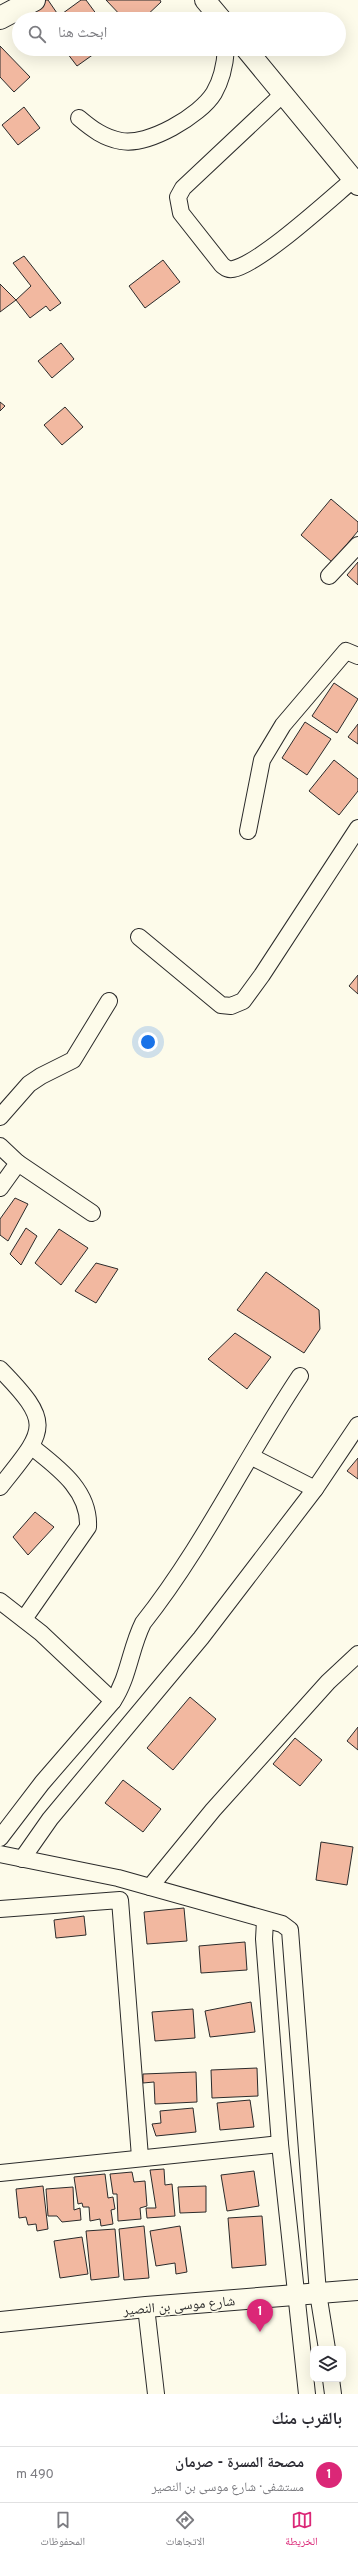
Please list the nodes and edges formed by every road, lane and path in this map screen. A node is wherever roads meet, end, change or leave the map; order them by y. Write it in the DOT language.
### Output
graph roads {
  1 [pos="34,0"];
  2 [pos="205,0"];
  3 [pos="216,12"];
  4 [pos="0,18"];
  5 [pos="225,56"];
  6 [pos="252,56"];
  7 [pos="283,94"];
  8 [pos="79,118"];
  9 [pos="356,182"];
  10 [pos="358,545"];
  11 [pos="329,576"];
  12 [pos="358,656"];
  13 [pos="358,828"];
  14 [pos="248,830"];
  15 [pos="139,937"];
  16 [pos="109,1001"];
  17 [pos="0,1117"];
  18 [pos="0,1146"];
  19 [pos="18,1163"];
  20 [pos="0,1188"];
  21 [pos="92,1213"];
  22 [pos="0,1369"];
  23 [pos="300,1376"];
  24 [pos="358,1426"];
  25 [pos="32,1447"];
  26 [pos="252,1457"];
  27 [pos="0,1487"];
  28 [pos="315,1489"];
  29 [pos="0,1601"];
  30 [pos="24,1619"];
  31 [pos="358,1654"];
  32 [pos="113,1701"];
  33 [pos="0,1838"];
  34 [pos="0,1854"];
  35 [pos="22,1859"];
  36 [pos="118,1878"];
  37 [pos="150,1887"];
  38 [pos="120,1900"];
  39 [pos="0,1910"];
  40 [pos="265,1921"];
  41 [pos="280,2144"];
  42 [pos="140,2157"];
  43 [pos="0,2173"];
  44 [pos="358,2290"];
  45 [pos="318,2293"];
  46 [pos="295,2294"];
  47 [pos="146,2307"];
  48 [pos="0,2322"];
  49 [pos="327,2346"];
  50 [pos="331,2382"];
  51 [pos="156,2394"];
  52 [pos="307,2394"];
  53 [pos="333,2394"];
  1 -- 4 [label="highway"];
  2 -- 3 [label="street"];
  5 -- 8 [label="street"];
  6 -- 7 [label="street"];
  7 -- 9 [label="street"];
  7 -- 9 [label="street"];
  10 -- 11 [label="street"];
  12 -- 14 [label="street"];
  13 -- 15 [label="street"];
  16 -- 17 [label="street"];
  18 -- 19 [label="street"];
  19 -- 20 [label="street"];
  19 -- 21 [label="street"];
  22 -- 25 [label="street"];
  23 -- 26 [label="street"];
  24 -- 28 [label="street"];
  25 -- 27 [label="street"];
  25 -- 30 [label="street"];
  26 -- 28 [label="street"];
  26 -- 32 [label="street"];
  28 -- 35 [label="street"];
  29 -- 30 [label="street"];
  30 -- 32 [label="street"];
  31 -- 37 [label="street"];
  32 -- 33 [label="street"];
  34 -- 35 [label="street"];
  35 -- 36 [label="street"];
  36 -- 37 [label="street"];
  36 -- 38 [label="street"];
  37 -- 40 [label="street"];
  38 -- 39 [label="street"];
  38 -- 42 [label="street"];
  40 -- 41 [label="street"];
  40 -- 45 [label="street"];
  41 -- 42 [label="street"];
  41 -- 46 [label="street"];
  42 -- 43 [label="street"];
  44 -- 45 [label="street, شارع موسى بن النصير"];
  45 -- 46 [label="street, شارع موسى بن النصير"];
  45 -- 49 [label="street"];
  46 -- 47 [label="street, شارع موسى بن النصير"];
  46 -- 52 [label="street"];
  47 -- 48 [label="street, شارع موسى بن النصير"];
  47 -- 51 [label="street"];
  50 -- 53 [label="street"];
}
